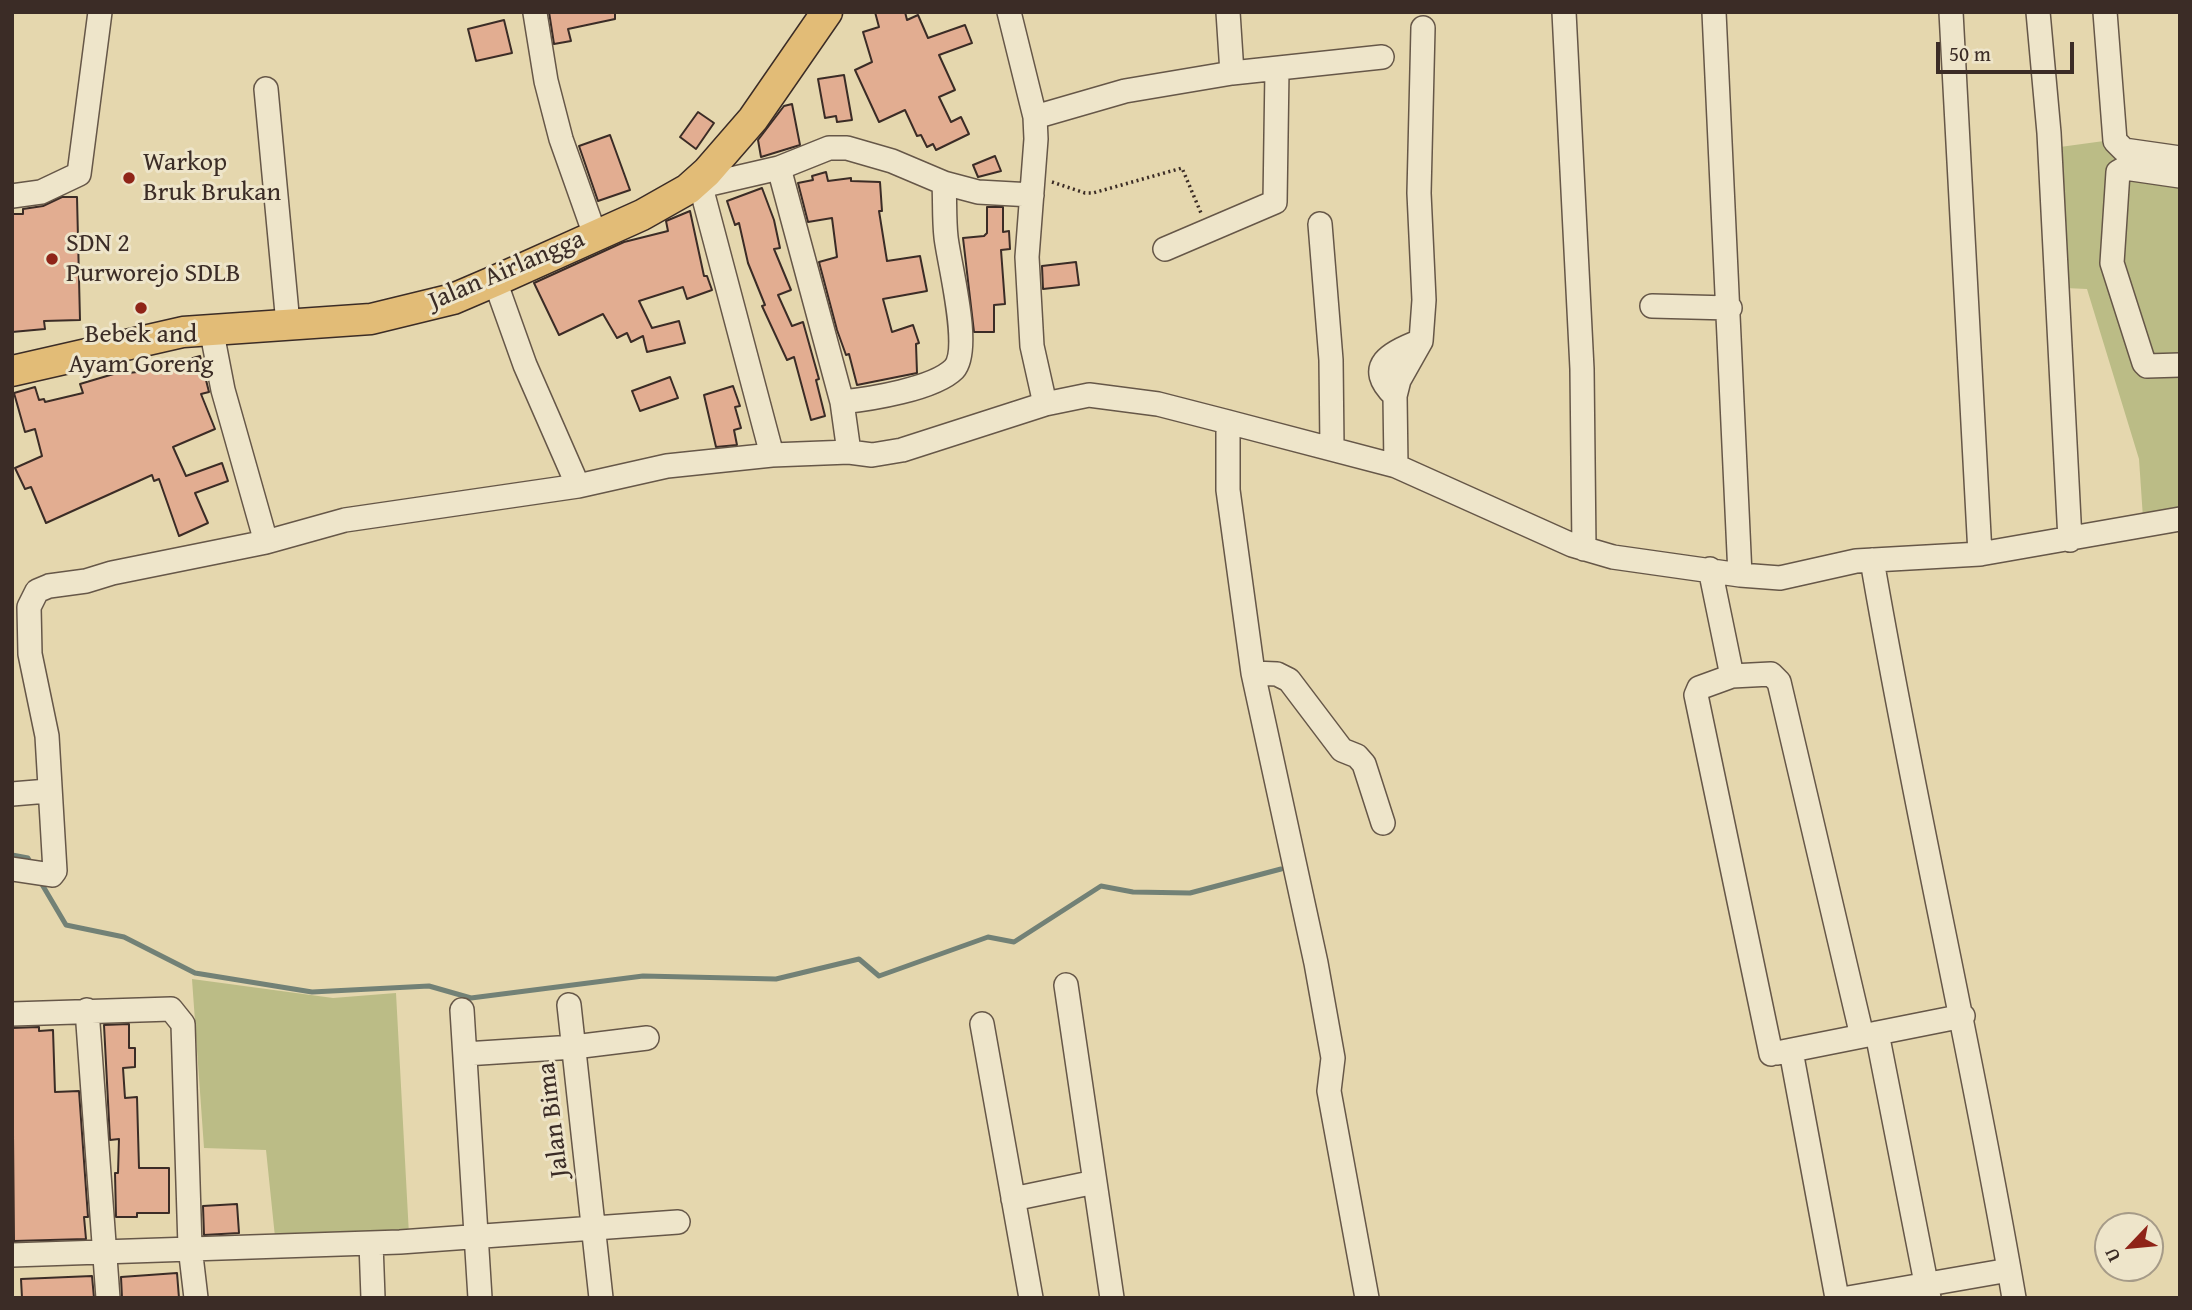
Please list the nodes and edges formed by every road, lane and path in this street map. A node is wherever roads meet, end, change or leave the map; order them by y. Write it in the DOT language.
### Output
graph roads {
  1 [pos="100,12"];
  2 [pos="827,12"];
  3 [pos="1009,12"];
  4 [pos="1228,12"];
  5 [pos="1564,12"];
  6 [pos="1714,12"];
  7 [pos="1951,12"];
  8 [pos="2038,12"];
  9 [pos="2105,12"];
  10 [pos="535,13"];
  11 [pos="1423,28"];
  12 [pos="1382,57"];
  13 [pos="1278,70"];
  14 [pos="1232,73"];
  15 [pos="266,89"];
  16 [pos="1035,117"];
  17 [pos="2180,158"];
  18 [pos="779,168"];
  19 [pos="2180,177"];
  20 [pos="944,183"];
  21 [pos="1032,187"];
  22 [pos="694,188"];
  23 [pos="12,195"];
  24 [pos="1320,224"];
  25 [pos="1208,231"];
  26 [pos="595,235"];
  27 [pos="1165,249"];
  28 [pos="495,281"];
  29 [pos="1652,306"];
  30 [pos="1730,308"];
  31 [pos="288,324"];
  32 [pos="211,328"];
  33 [pos="2180,365"];
  34 [pos="12,371"];
  35 [pos="842,402"];
  36 [pos="1045,404"];
  37 [pos="1228,422"];
  38 [pos="1332,447"];
  39 [pos="849,452"];
  40 [pos="772,455"];
  41 [pos="1396,466"];
  42 [pos="578,486"];
  43 [pos="2180,519"];
  44 [pos="2070,540"];
  45 [pos="266,542"];
  46 [pos="1584,549"];
  47 [pos="1980,554"];
  48 [pos="1872,559"];
  49 [pos="1710,569"];
  50 [pos="1740,575"];
  51 [pos="1253,673"];
  52 [pos="1732,676"];
  53 [pos="48,791"];
  54 [pos="12,794"];
  55 [pos="1383,824"];
  56 [pos="32,872"];
  57 [pos="1066,985"];
  58 [pos="569,1005"];
  59 [pos="87,1010"];
  60 [pos="462,1010"];
  61 [pos="12,1014"];
  62 [pos="1963,1016"];
  63 [pos="982,1024"];
  64 [pos="1869,1035"];
  65 [pos="647,1038"];
  66 [pos="574,1047"];
  67 [pos="465,1054"];
  68 [pos="1773,1054"];
  69 [pos="1095,1182"];
  70 [pos="1013,1199"];
  71 [pos="678,1222"];
  72 [pos="595,1228"];
  73 [pos="476,1237"];
  74 [pos="371,1243"];
  75 [pos="190,1247"];
  76 [pos="107,1252"];
  77 [pos="12,1255"];
  78 [pos="2009,1270"];
  79 [pos="1928,1290"];
  80 [pos="108,1298"];
  81 [pos="196,1298"];
  82 [pos="373,1298"];
  83 [pos="480,1298"];
  84 [pos="601,1298"];
  85 [pos="1031,1298"];
  86 [pos="1112,1298"];
  87 [pos="1367,1298"];
  88 [pos="1837,1298"];
  89 [pos="1848,1298"];
  90 [pos="2014,1298"];
  1 -- 23 [label="street"];
  2 -- 22 [label="main road, Jalan Airlangga"];
  3 -- 16 [label="street"];
  4 -- 14 [label="street"];
  5 -- 46 [label="street"];
  6 -- 30 [label="street"];
  7 -- 47 [label="street"];
  8 -- 44 [label="street"];
  9 -- 17 [label="street"];
  10 -- 26 [label="street"];
  11 -- 41 [label="street"];
  12 -- 13 [label="street"];
  13 -- 14 [label="street"];
  13 -- 25 [label="street"];
  14 -- 16 [label="street"];
  15 -- 31 [label="street"];
  16 -- 21 [label="street"];
  18 -- 20 [label="street"];
  18 -- 22 [label="street"];
  18 -- 35 [label="street"];
  19 -- 33 [label="street"];
  20 -- 21 [label="street"];
  20 -- 35 [label="street"];
  21 -- 25 [label="path"];
  21 -- 36 [label="street"];
  22 -- 26 [label="main road, Jalan Airlangga"];
  22 -- 40 [label="street"];
  24 -- 38 [label="street"];
  25 -- 27 [label="street"];
  26 -- 28 [label="main road, Jalan Airlangga"];
  28 -- 31 [label="main road, Jalan Airlangga"];
  28 -- 42 [label="street"];
  29 -- 30 [label="street"];
  30 -- 50 [label="street"];
  31 -- 32 [label="main road, Jalan Airlangga"];
  32 -- 34 [label="main road, Jalan Airlangga"];
  32 -- 45 [label="street"];
  35 -- 39 [label="street"];
  36 -- 37 [label="street"];
  36 -- 39 [label="street"];
  37 -- 38 [label="street"];
  37 -- 51 [label="street"];
  38 -- 41 [label="street"];
  39 -- 40 [label="street"];
  40 -- 42 [label="street"];
  41 -- 46 [label="street"];
  42 -- 45 [label="street"];
  43 -- 44 [label="street"];
  44 -- 47 [label="street"];
  45 -- 53 [label="street"];
  46 -- 49 [label="street"];
  47 -- 48 [label="street"];
  48 -- 50 [label="street"];
  48 -- 62 [label="street"];
  49 -- 50 [label="street"];
  49 -- 52 [label="street"];
  51 -- 55 [label="street"];
  51 -- 87 [label="street"];
  52 -- 64 [label="street"];
  52 -- 68 [label="street"];
  53 -- 54 [label="street"];
  53 -- 56 [label="street"];
  57 -- 69 [label="street"];
  58 -- 66 [label="street, Jalan Bima"];
  59 -- 61 [label="street"];
  59 -- 75 [label="street"];
  59 -- 76 [label="street"];
  60 -- 67 [label="street"];
  62 -- 64 [label="street"];
  62 -- 78 [label="street"];
  63 -- 70 [label="street"];
  64 -- 68 [label="street"];
  64 -- 79 [label="street"];
  65 -- 66 [label="street"];
  66 -- 67 [label="street"];
  66 -- 72 [label="street, Jalan Bima"];
  67 -- 73 [label="street"];
  68 -- 88 [label="street"];
  69 -- 70 [label="street"];
  69 -- 86 [label="street"];
  70 -- 85 [label="street"];
  71 -- 72 [label="street"];
  72 -- 73 [label="street"];
  72 -- 84 [label="street, Jalan Bima"];
  73 -- 74 [label="street"];
  73 -- 83 [label="street"];
  74 -- 75 [label="street"];
  74 -- 82 [label="street"];
  75 -- 76 [label="street"];
  75 -- 81 [label="street"];
  76 -- 77 [label="street"];
  76 -- 80 [label="street"];
  78 -- 79 [label="street"];
  78 -- 90 [label="street"];
  79 -- 89 [label="street"];
}
